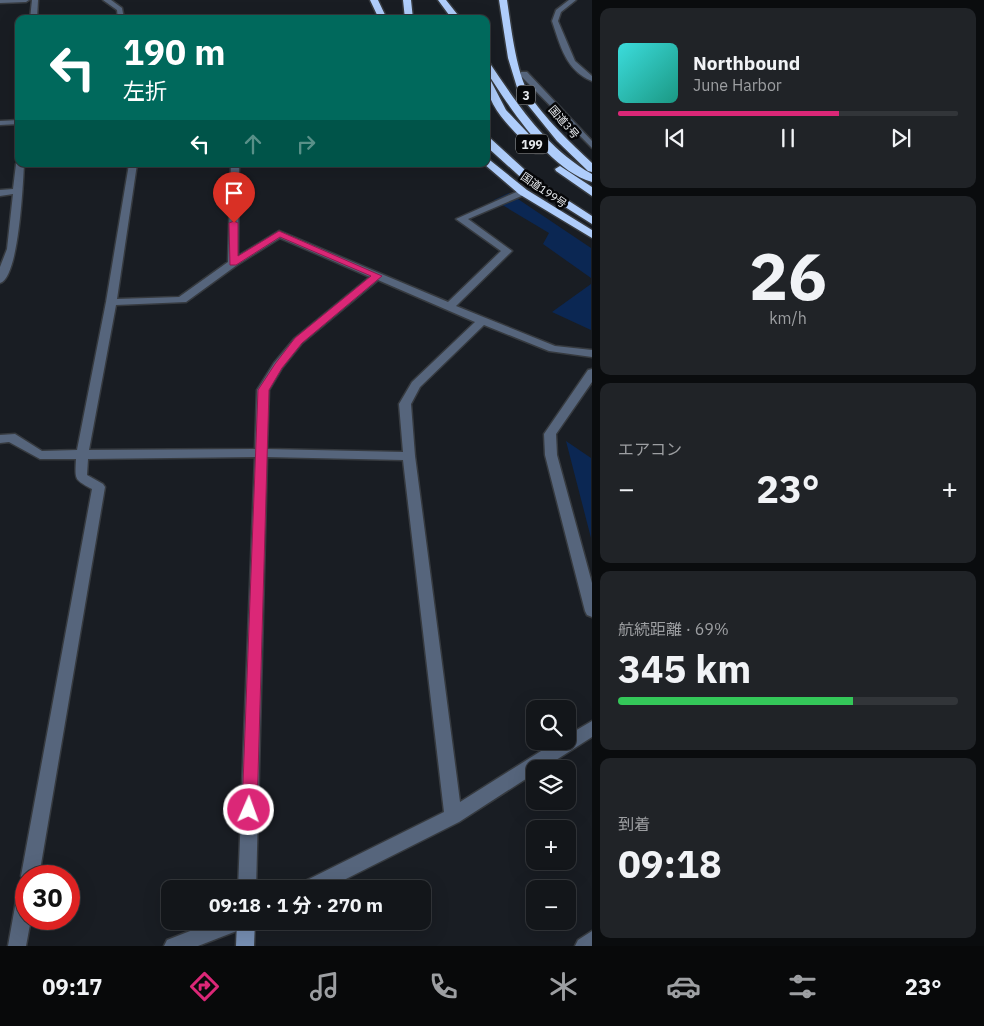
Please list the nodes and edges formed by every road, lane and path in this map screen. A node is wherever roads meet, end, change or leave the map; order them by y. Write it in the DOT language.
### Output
graph roads {
  1 [pos="26,0"];
  2 [pos="35,0"];
  3 [pos="106,0"];
  4 [pos="374,0"];
  5 [pos="407,0"];
  6 [pos="442,0"];
  7 [pos="573,0"];
  8 [pos="0,2"];
  9 [pos="504,3"];
  10 [pos="33,15"];
  11 [pos="121,15"];
  12 [pos="381,15"];
  13 [pos="409,15"];
  14 [pos="454,15"];
  15 [pos="490,70"];
  16 [pos="524,74"];
  17 [pos="592,79"];
  18 [pos="490,88"];
  19 [pos="15,122"];
  20 [pos="0,123"];
  21 [pos="490,144"];
  22 [pos="592,146"];
  23 [pos="592,156"];
  24 [pos="490,163"];
  25 [pos="20,167"];
  26 [pos="133,167"];
  27 [pos="235,167"];
  28 [pos="592,169"];
  29 [pos="592,179"];
  30 [pos="18,192"];
  31 [pos="523,192"];
  32 [pos="0,193"];
  33 [pos="592,193"];
  34 [pos="592,221"];
  35 [pos="592,235"];
  36 [pos="233,263"];
  37 [pos="377,276"];
  38 [pos="0,280"];
  39 [pos="111,302"];
  40 [pos="450,306"];
  41 [pos="482,321"];
  42 [pos="592,354"];
  43 [pos="592,373"];
  44 [pos="580,393"];
  45 [pos="592,400"];
  46 [pos="0,438"];
  47 [pos="261,453"];
  48 [pos="82,455"];
  49 [pos="409,456"];
  50 [pos="592,611"];
  51 [pos="592,728"];
  52 [pos="453,816"];
  53 [pos="32,865"];
  54 [pos="247,880"];
  55 [pos="325,880"];
  56 [pos="20,930"];
  57 [pos="217,930"];
  58 [pos="246,930"];
  59 [pos="592,940"];
  60 [pos="17,946"];
  61 [pos="173,946"];
  62 [pos="245,946"];
  63 [pos="584,946"];
  1 -- 8 [label="street"];
  2 -- 10 [label="street"];
  3 -- 11 [label="street"];
  4 -- 12 [label="highway"];
  5 -- 13 [label="highway"];
  6 -- 14 [label="highway"];
  7 -- 17 [label="street"];
  9 -- 16 [label="highway"];
  9 -- 28 [label="highway, 国道3号 / 3"];
  15 -- 29 [label="highway"];
  16 -- 22 [label="street"];
  16 -- 23 [label="highway"];
  18 -- 33 [label="highway, 国道199号 / 199"];
  19 -- 20 [label="street"];
  21 -- 34 [label="highway"];
  24 -- 31 [label="highway, 国道199号"];
  25 -- 30 [label="street"];
  26 -- 39 [label="street"];
  27 -- 36 [label="street"];
  30 -- 32 [label="street"];
  30 -- 38 [label="street"];
  31 -- 35 [label="highway, 国道199号"];
  31 -- 40 [label="street"];
  36 -- 37 [label="street"];
  36 -- 39 [label="street"];
  37 -- 40 [label="street"];
  37 -- 47 [label="street"];
  39 -- 48 [label="street"];
  40 -- 41 [label="street"];
  41 -- 42 [label="street"];
  41 -- 49 [label="street"];
  43 -- 44 [label="street"];
  44 -- 45 [label="street"];
  44 -- 50 [label="street"];
  46 -- 48 [label="street"];
  47 -- 48 [label="street"];
  47 -- 49 [label="street"];
  47 -- 54 [label="street"];
  48 -- 53 [label="street"];
  49 -- 52 [label="street"];
  51 -- 52 [label="street"];
  52 -- 55 [label="street"];
  56 -- 60 [label="street"];
  57 -- 61 [label="street"];
  58 -- 62 [label="street"];
  59 -- 63 [label="street"];
}
